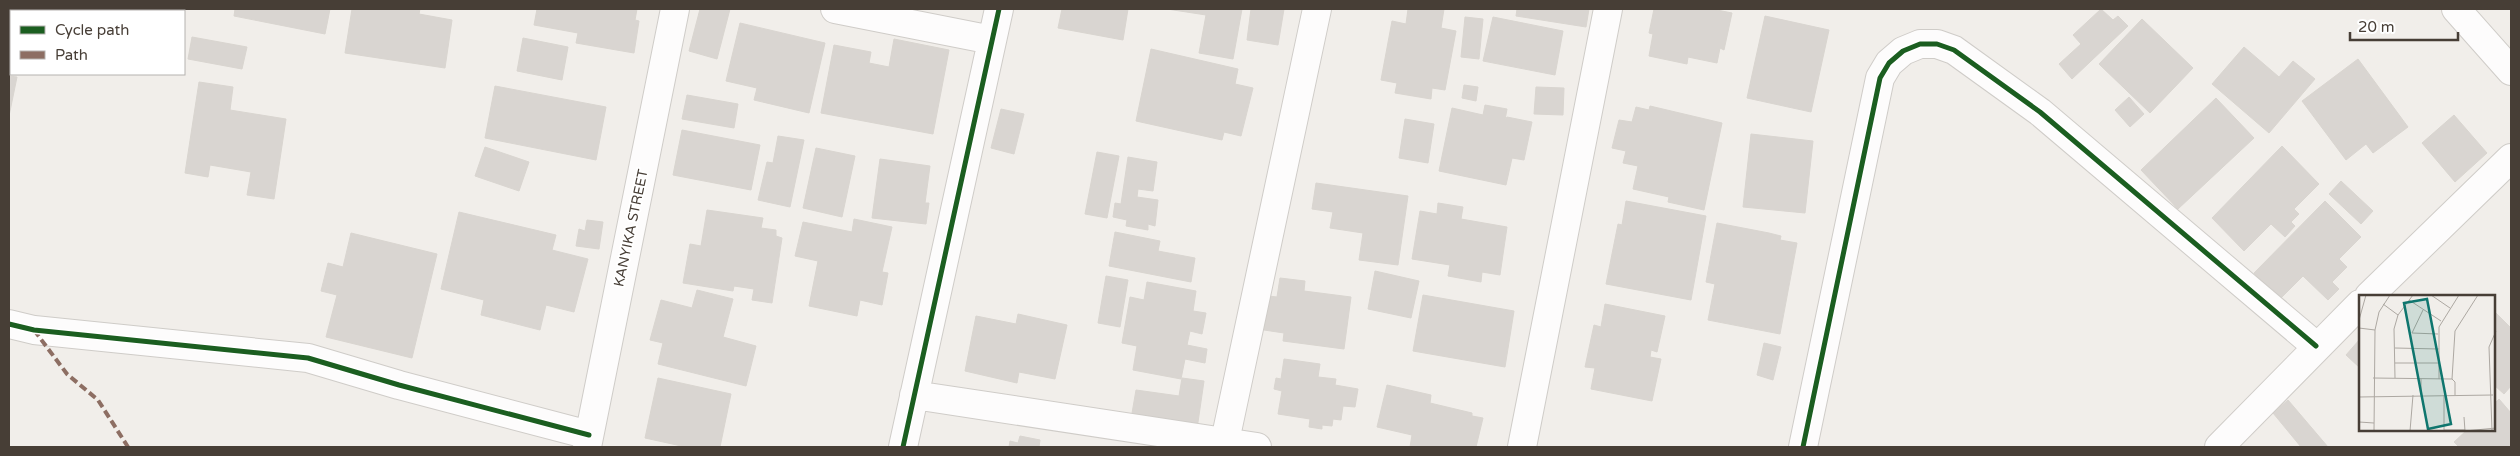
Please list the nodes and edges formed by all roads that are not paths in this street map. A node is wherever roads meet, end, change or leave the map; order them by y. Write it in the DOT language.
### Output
graph roads {
  1 [pos="675,9"];
  2 [pos="835,9"];
  3 [pos="999,9"];
  4 [pos="1317,9"];
  5 [pos="1608,9"];
  6 [pos="2456,9"];
  7 [pos="992,40"];
  8 [pos="2511,71"];
  9 [pos="2511,158"];
  10 [pos="2370,295"];
  11 [pos="2359,305"];
  12 [pos="9,324"];
  13 [pos="2316,346"];
  14 [pos="914,395"];
  15 [pos="588,441"];
  16 [pos="1225,441"];
  17 [pos="903,447"];
  18 [pos="1257,447"];
  19 [pos="1522,447"];
  20 [pos="1804,447"];
  21 [pos="2219,447"];
  1 -- 15 [label="street, KANYIKA STREET"];
  2 -- 7 [label="street"];
  3 -- 7 [label="street"];
  4 -- 16 [label="street"];
  5 -- 19 [label="street"];
  6 -- 8 [label="street"];
  7 -- 14 [label="street"];
  9 -- 10 [label="street"];
  11 -- 13 [label="street"];
  12 -- 15 [label="street"];
  13 -- 20 [label="street"];
  13 -- 21 [label="street"];
  14 -- 16 [label="street"];
  14 -- 17 [label="street"];
  16 -- 18 [label="street"];
}
